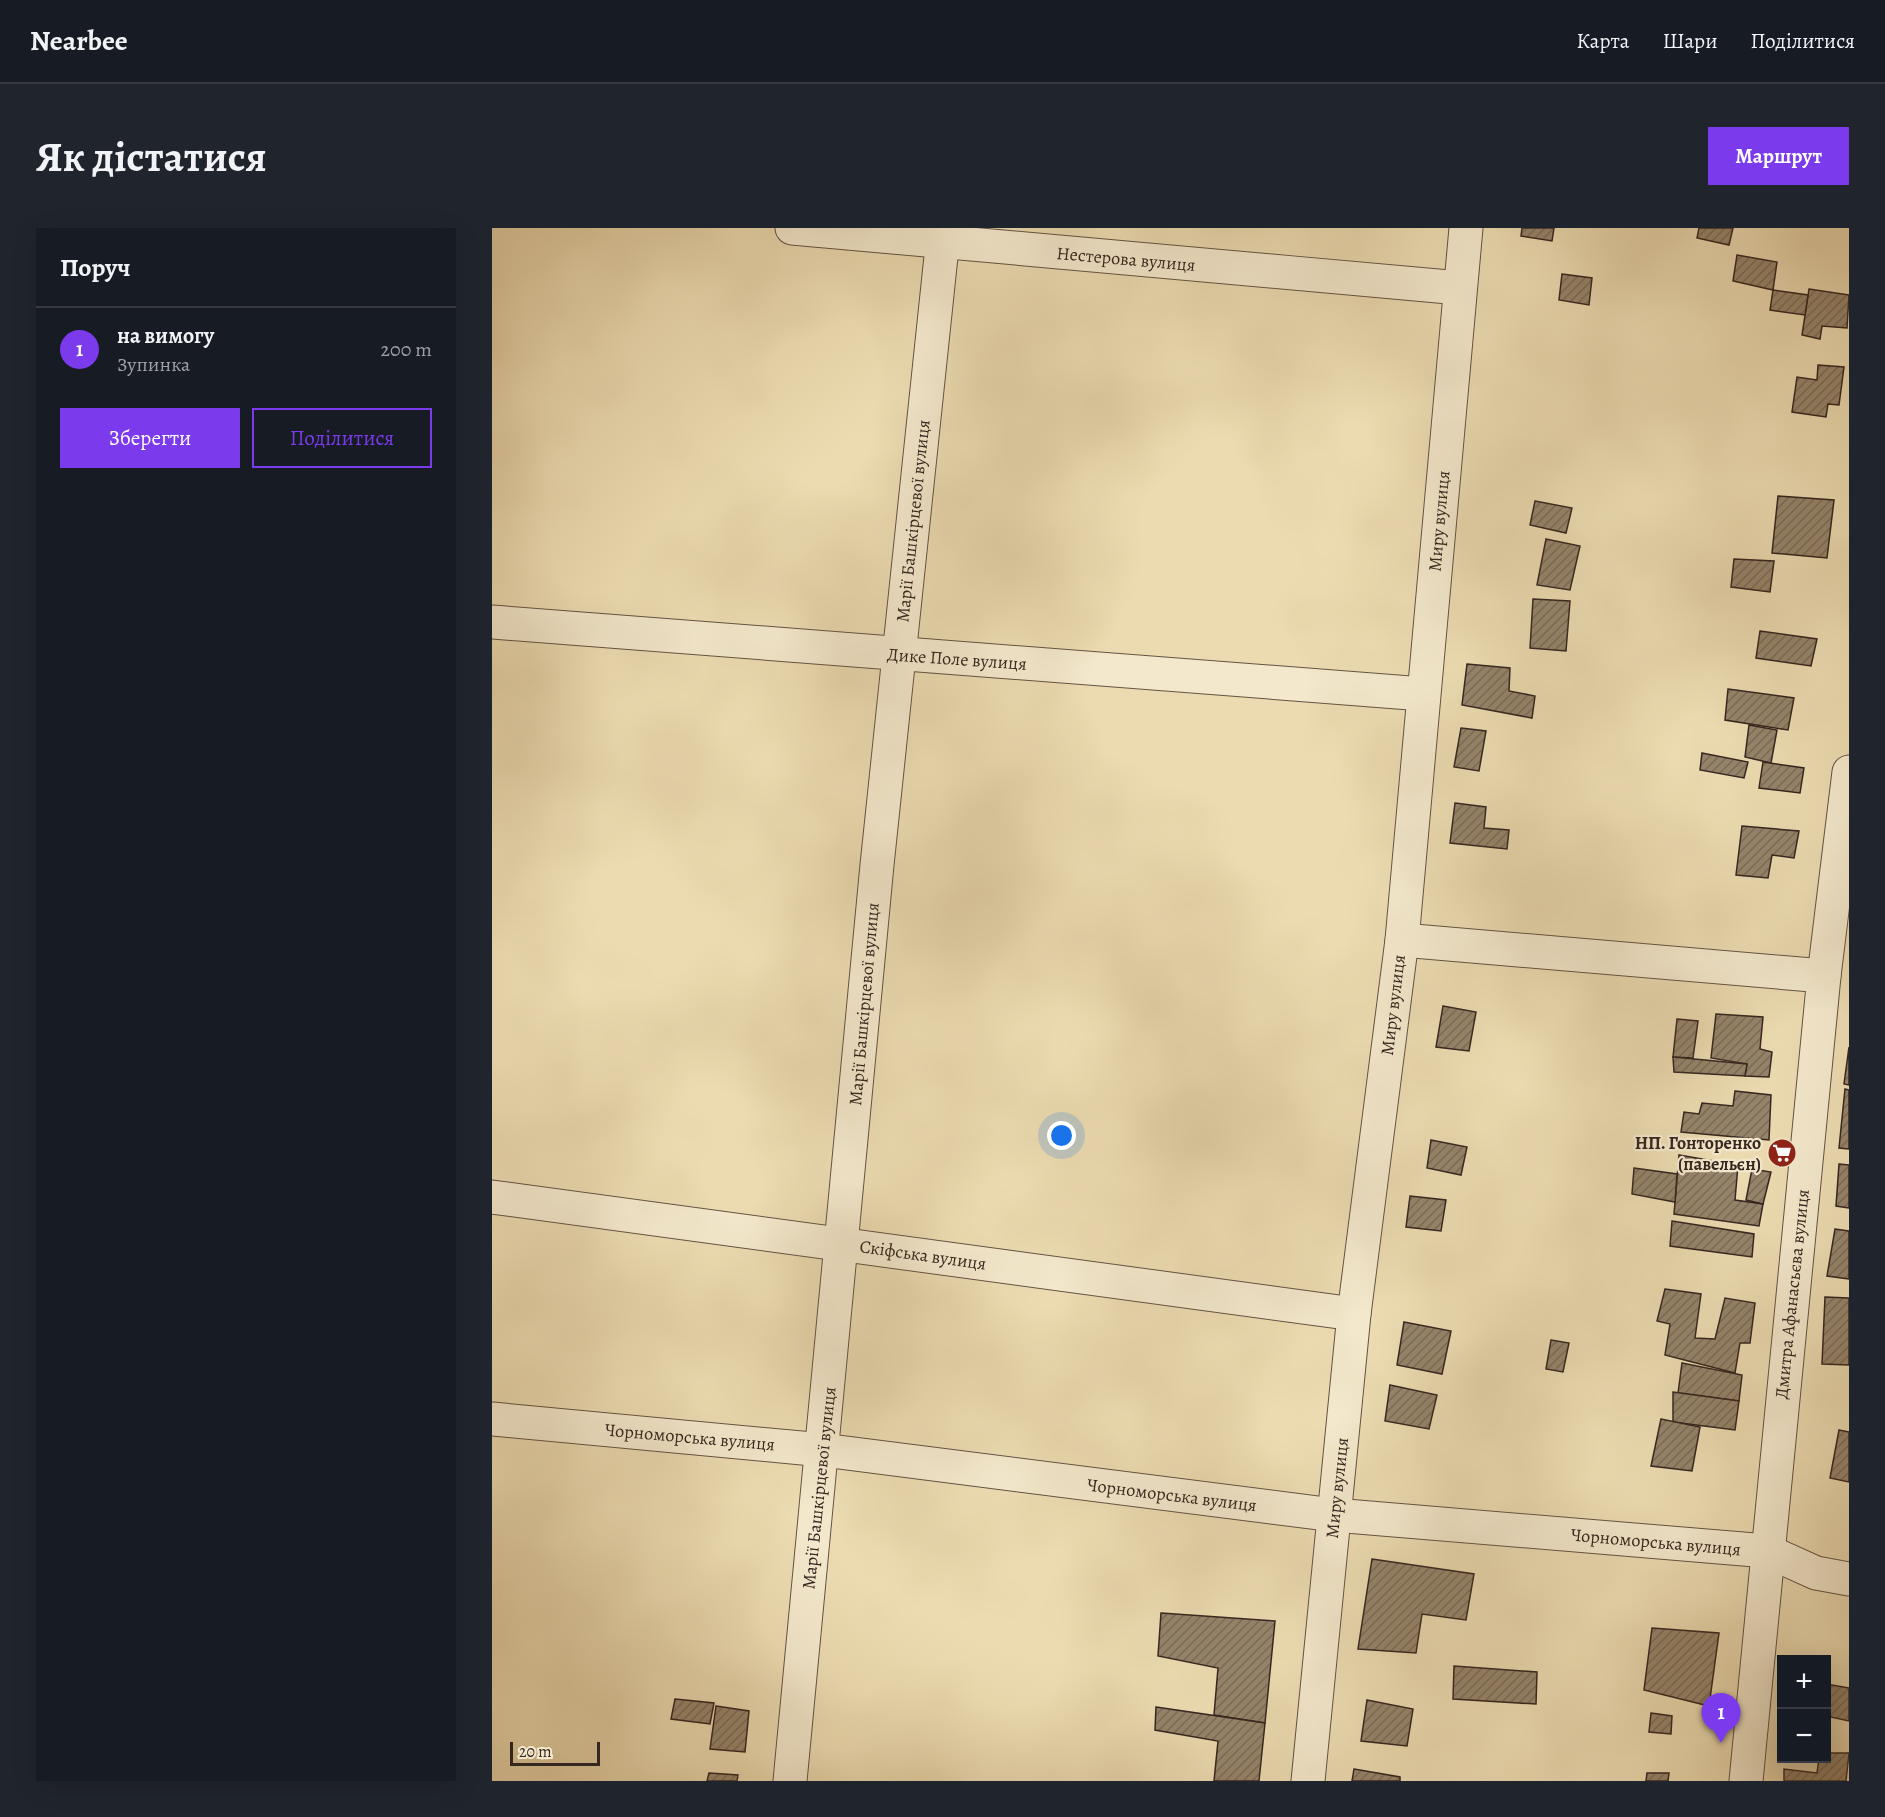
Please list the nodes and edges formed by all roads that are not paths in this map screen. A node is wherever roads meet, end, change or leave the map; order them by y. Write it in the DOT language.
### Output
graph roads {
  1 [pos="792,228"];
  2 [pos="1466,228"];
  3 [pos="943,235"];
  4 [pos="1460,288"];
  5 [pos="492,622"];
  6 [pos="899,654"];
  7 [pos="1423,694"];
  8 [pos="1849,772"];
  9 [pos="1402,940"];
  10 [pos="1824,976"];
  11 [pos="492,1197"];
  12 [pos="843,1244"];
  13 [pos="1354,1314"];
  14 [pos="492,1419"];
  15 [pos="823,1450"];
  16 [pos="1334,1515"];
  17 [pos="1767,1551"];
  18 [pos="1849,1579"];
  19 [pos="790,1781"];
  20 [pos="1308,1781"];
  21 [pos="1746,1781"];
  1 -- 3 [label="street, Нестерова вулиця"];
  2 -- 4 [label="street, Миру вулиця"];
  3 -- 4 [label="street, Нестерова вулиця"];
  3 -- 6 [label="street, Марії Башкірцевої вулиця"];
  4 -- 7 [label="street, Миру вулиця"];
  5 -- 6 [label="street, Дике Поле вулиця"];
  6 -- 7 [label="street, Дике Поле вулиця"];
  6 -- 12 [label="street, Марії Башкірцевої вулиця"];
  7 -- 9 [label="street, Миру вулиця"];
  8 -- 10 [label="street, Дмитра Афанасьєва вулиця"];
  9 -- 10 [label="street"];
  9 -- 13 [label="street, Миру вулиця"];
  10 -- 17 [label="street, Дмитра Афанасьєва вулиця"];
  11 -- 12 [label="street, Скіфська вулиця"];
  12 -- 13 [label="street, Скіфська вулиця"];
  12 -- 15 [label="street, Марії Башкірцевої вулиця"];
  13 -- 16 [label="street, Миру вулиця"];
  14 -- 15 [label="street, Чорноморська вулиця"];
  15 -- 16 [label="street, Чорноморська вулиця"];
  15 -- 19 [label="street, Марії Башкірцевої вулиця"];
  16 -- 17 [label="street, Чорноморська вулиця"];
  16 -- 20 [label="street, Миру вулиця"];
  17 -- 18 [label="street, Чорноморська вулиця"];
  17 -- 21 [label="street, Дмитра Афанасьєва вулиця"];
}
